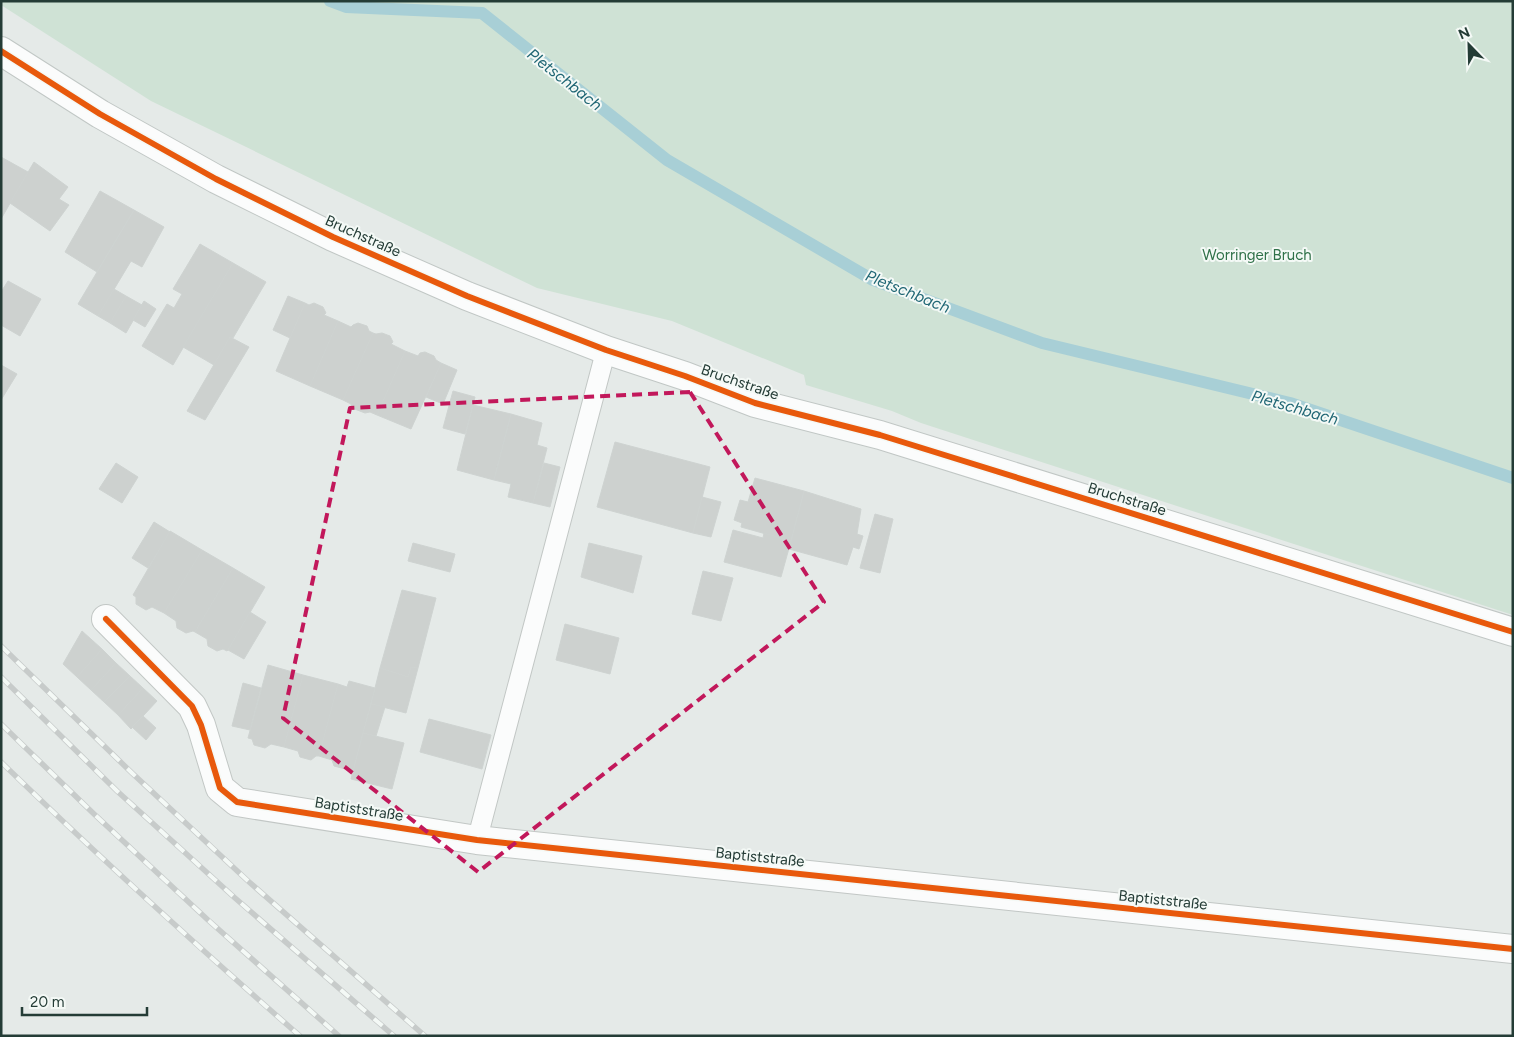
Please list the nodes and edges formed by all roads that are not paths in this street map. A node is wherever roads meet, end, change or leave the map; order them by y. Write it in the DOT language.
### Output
graph roads {
  1 [pos="1,51"];
  2 [pos="606,350"];
  3 [pos="106,619"];
  4 [pos="1513,632"];
  5 [pos="477,840"];
  6 [pos="1513,949"];
  1 -- 2 [label="main road, Bruchstraße"];
  2 -- 4 [label="main road, Bruchstraße"];
  2 -- 5 [label="lane"];
  3 -- 5 [label="main road, Baptiststraße"];
  5 -- 6 [label="main road, Baptiststraße"];
}
